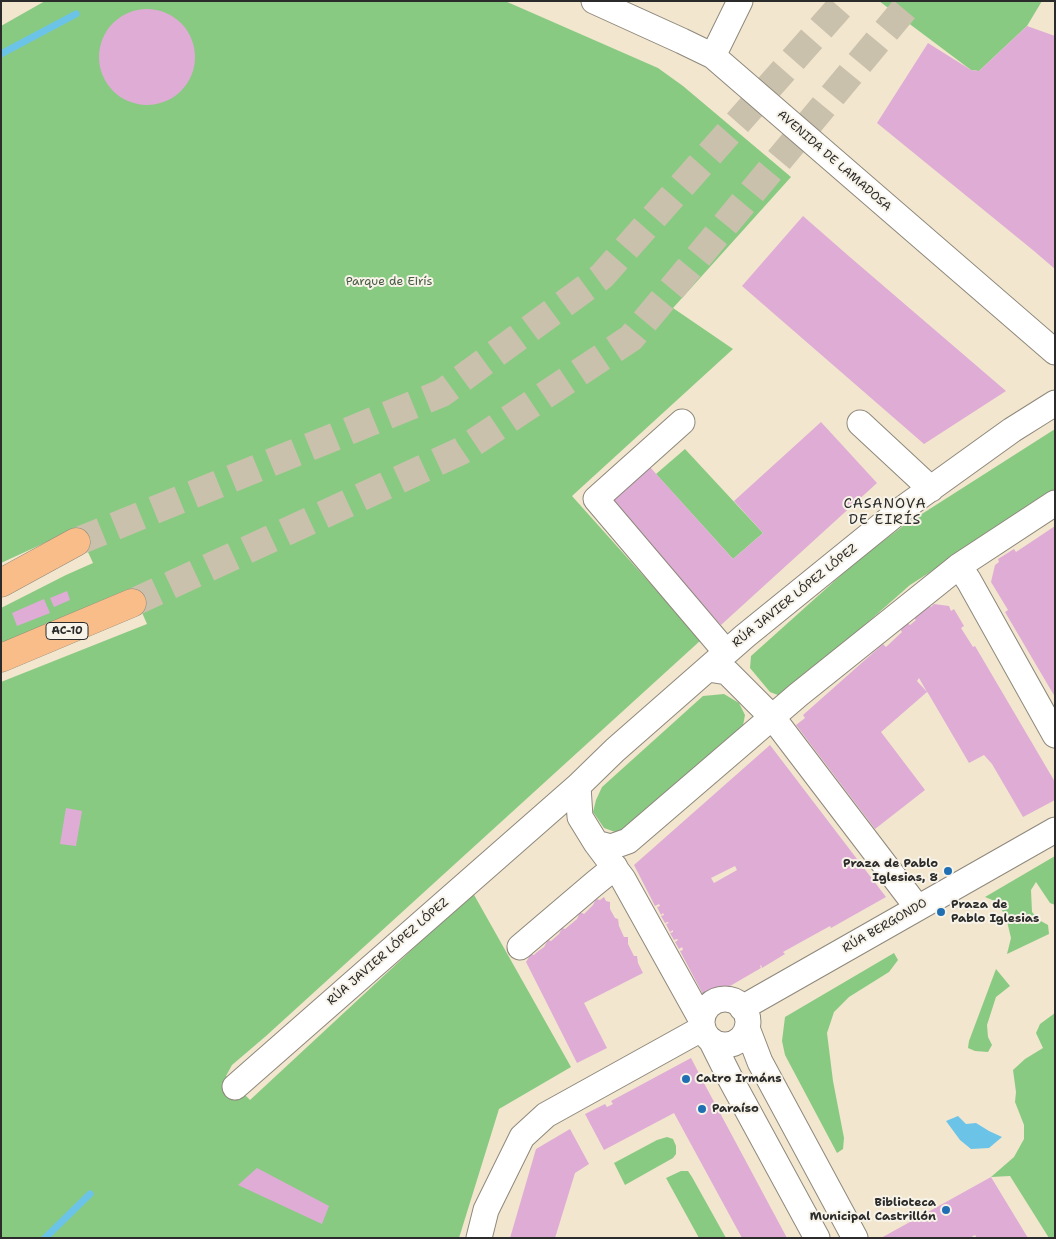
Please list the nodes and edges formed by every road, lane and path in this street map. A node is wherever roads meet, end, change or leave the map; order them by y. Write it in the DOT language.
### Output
graph roads {
  1 [pos="594,1"];
  2 [pos="740,1"];
  3 [pos="713,56"];
  4 [pos="1055,352"];
  5 [pos="1055,404"];
  6 [pos="682,422"];
  7 [pos="860,423"];
  8 [pos="931,489"];
  9 [pos="1055,503"];
  10 [pos="76,542"];
  11 [pos="959,566"];
  12 [pos="1,583"];
  13 [pos="132,603"];
  14 [pos="726,652"];
  15 [pos="1,658"];
  16 [pos="708,669"];
  17 [pos="773,718"];
  18 [pos="1055,735"];
  19 [pos="578,786"];
  20 [pos="580,817"];
  21 [pos="542,818"];
  22 [pos="1055,830"];
  23 [pos="596,843"];
  24 [pos="615,868"];
  25 [pos="918,907"];
  26 [pos="520,947"];
  27 [pos="744,1018"];
  28 [pos="705,1030"];
  29 [pos="235,1087"];
  30 [pos="478,1238"];
  31 [pos="817,1238"];
  32 [pos="855,1238"];
  1 -- 3 [label="street, AVENIDA DE LAMADOSA"];
  2 -- 3 [label="street"];
  3 -- 4 [label="street, AVENIDA DE LAMADOSA"];
  5 -- 8 [label="street, RÚA JAVIER LÓPEZ LÓPEZ"];
  6 -- 14 [label="street"];
  7 -- 8 [label="street"];
  8 -- 14 [label="street, RÚA JAVIER LÓPEZ LÓPEZ"];
  9 -- 11 [label="street"];
  10 -- 12 [label="main road"];
  11 -- 17 [label="street"];
  11 -- 18 [label="street"];
  13 -- 15 [label="main road, AC-10"];
  14 -- 16 [label="street, RÚA JAVIER LÓPEZ LÓPEZ"];
  16 -- 17 [label="street"];
  16 -- 19 [label="street, RÚA JAVIER LÓPEZ LÓPEZ"];
  17 -- 23 [label="street"];
  17 -- 25 [label="street"];
  19 -- 20 [label="street"];
  19 -- 21 [label="street, RÚA JAVIER LÓPEZ LÓPEZ"];
  20 -- 21 [label="street"];
  20 -- 23 [label="street"];
  21 -- 29 [label="street, RÚA JAVIER LÓPEZ LÓPEZ"];
  22 -- 25 [label="street, RÚA BERGONDO"];
  23 -- 24 [label="street"];
  24 -- 26 [label="street"];
  24 -- 28 [label="street"];
  25 -- 27 [label="street, RÚA BERGONDO"];
  27 -- 28 [label="street"];
  27 -- 28 [label="street"];
  27 -- 32 [label="street"];
  28 -- 30 [label="street"];
  28 -- 31 [label="street"];
}
